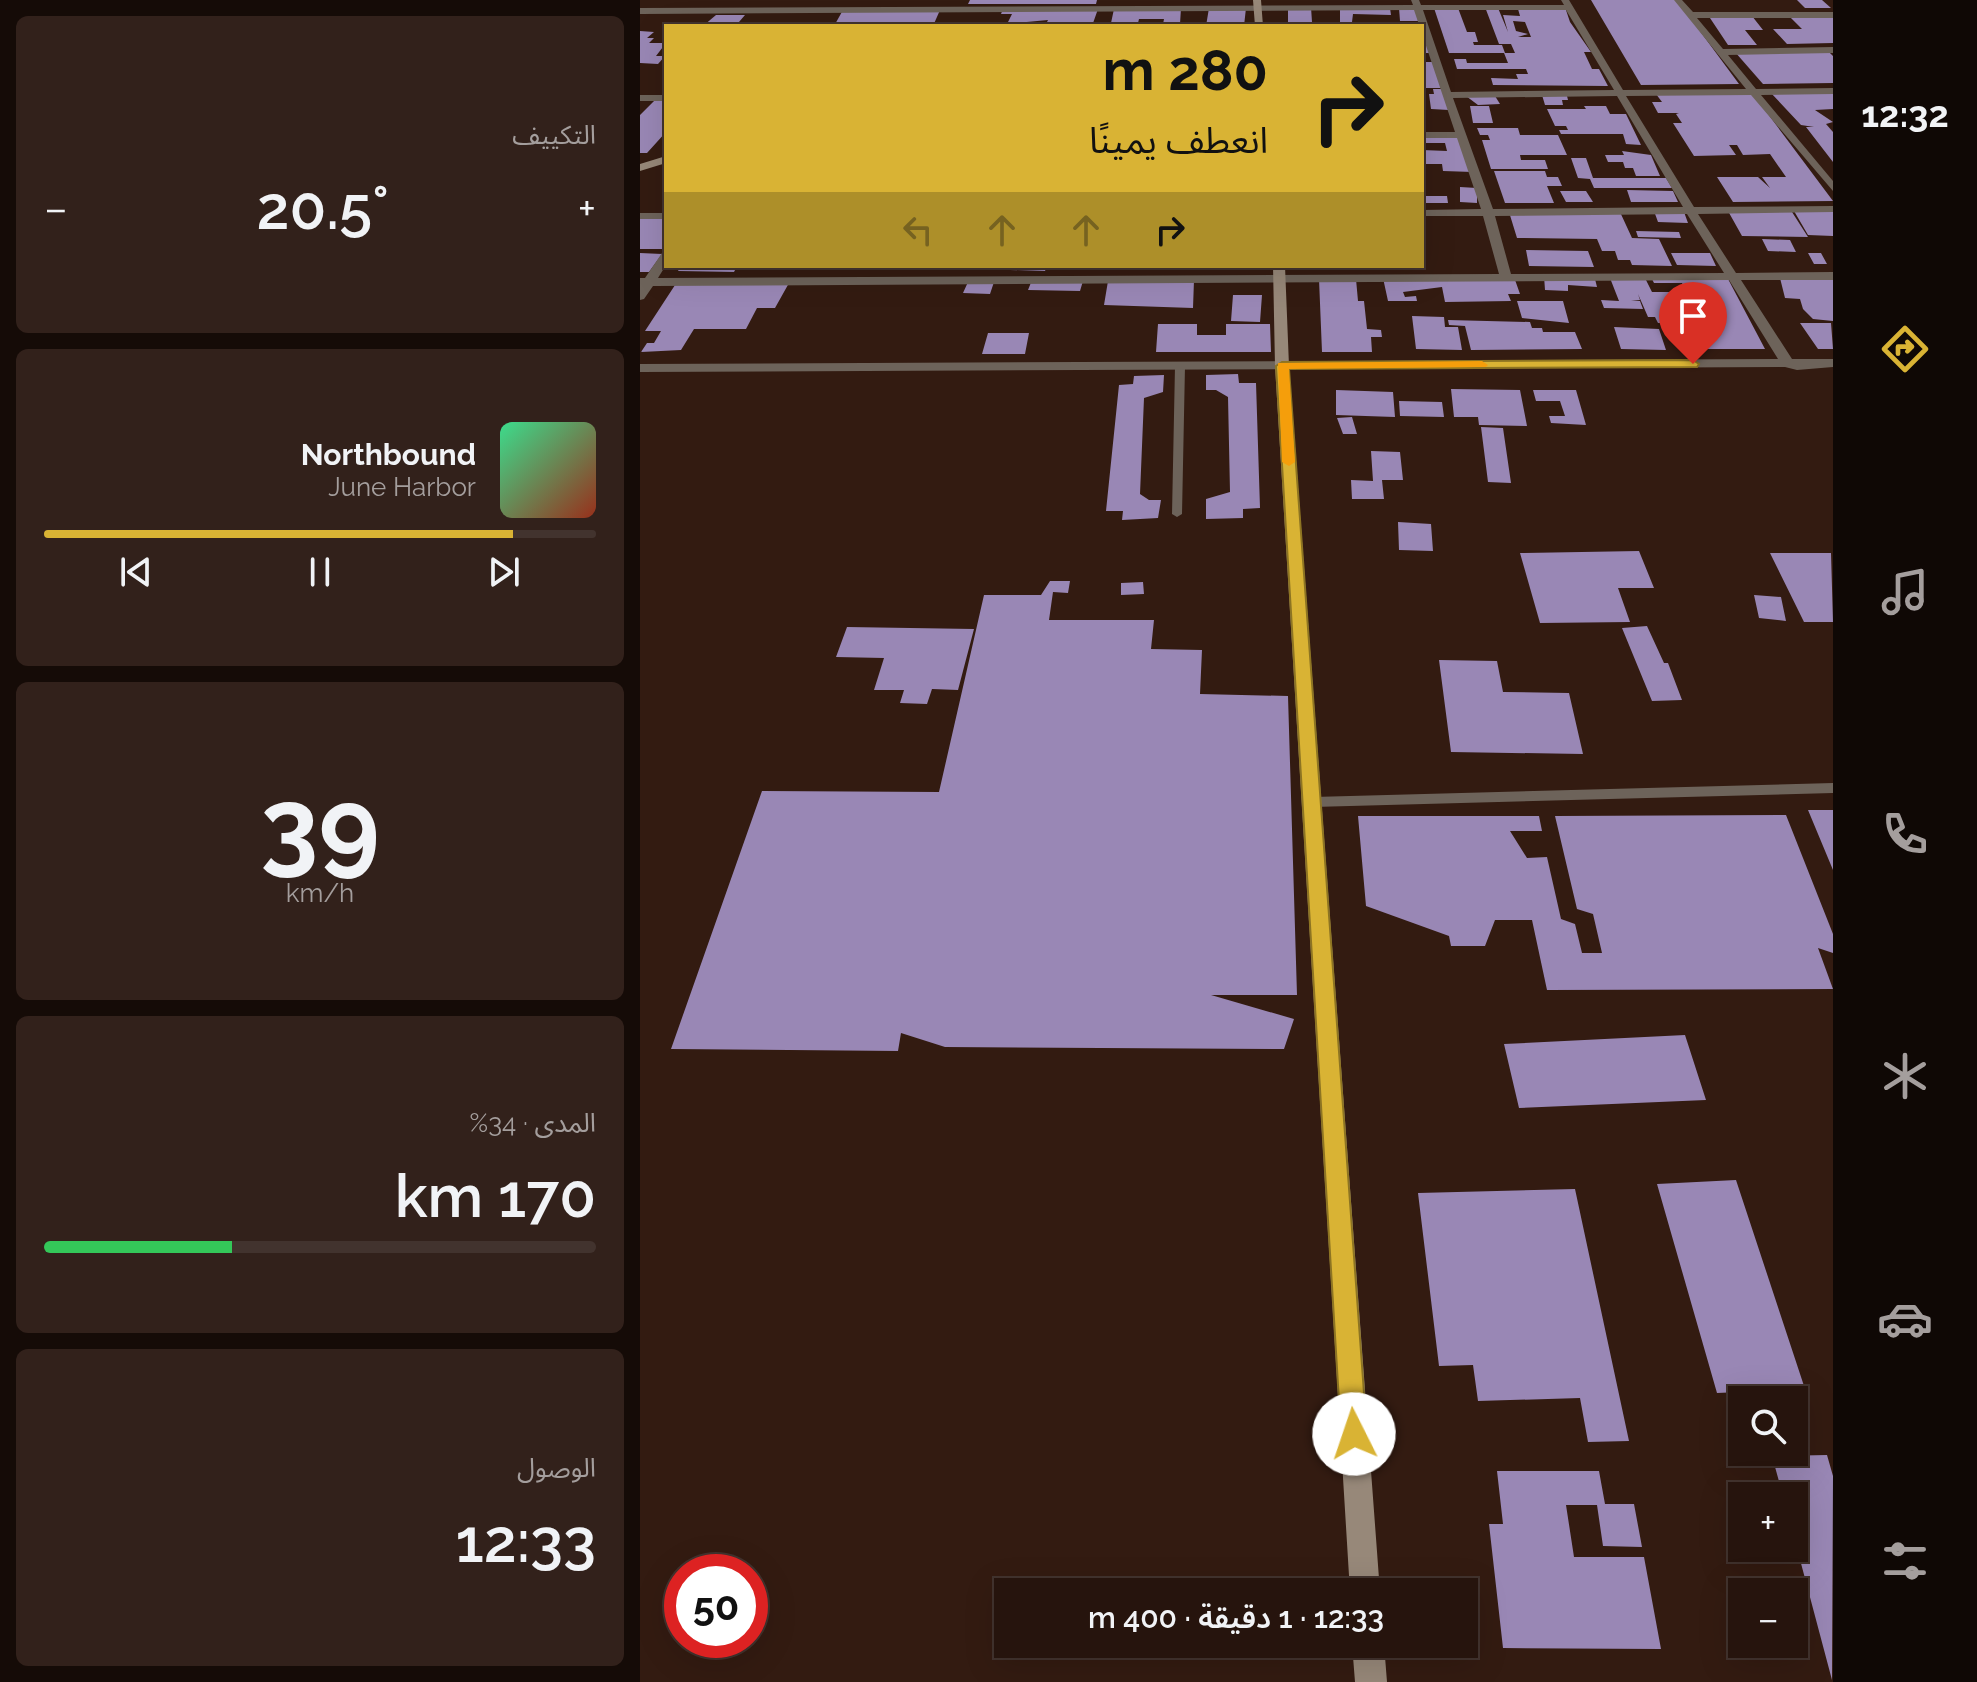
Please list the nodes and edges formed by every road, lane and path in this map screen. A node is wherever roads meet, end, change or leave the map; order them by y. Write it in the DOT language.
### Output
graph roads {
  1 [pos="809,0"];
  2 [pos="830,0"];
  3 [pos="1678,0"];
  4 [pos="1567,3"];
  5 [pos="1257,4"];
  6 [pos="1417,4"];
  7 [pos="951,9"];
  8 [pos="1099,9"];
  9 [pos="640,11"];
  10 [pos="698,11"];
  11 [pos="821,14"];
  12 [pos="799,15"];
  13 [pos="1690,15"];
  14 [pos="1833,15"];
  15 [pos="682,24"];
  16 [pos="1259,24"];
  17 [pos="1424,24"];
  18 [pos="1424,25"];
  19 [pos="1833,50"];
  20 [pos="1719,52"];
  21 [pos="1424,61"];
  22 [pos="1436,61"];
  23 [pos="1833,91"];
  24 [pos="1751,92"];
  25 [pos="1620,93"];
  26 [pos="1448,95"];
  27 [pos="640,98"];
  28 [pos="664,98"];
  29 [pos="1424,135"];
  30 [pos="1462,135"];
  31 [pos="664,150"];
  32 [pos="640,157"];
  33 [pos="664,160"];
  34 [pos="640,168"];
  35 [pos="1833,188"];
  36 [pos="1833,209"];
  37 [pos="1690,211"];
  38 [pos="1488,212"];
  39 [pos="1424,213"];
  40 [pos="640,216"];
  41 [pos="664,216"];
  42 [pos="664,258"];
  43 [pos="836,268"];
  44 [pos="1046,268"];
  45 [pos="1279,272"];
  46 [pos="1732,276"];
  47 [pos="1833,276"];
  48 [pos="1506,278"];
  49 [pos="1043,280"];
  50 [pos="645,282"];
  51 [pos="830,282"];
  52 [pos="640,296"];
  53 [pos="1833,363"];
  54 [pos="1788,364"];
  55 [pos="1180,366"];
  56 [pos="1282,366"];
  57 [pos="640,368"];
  58 [pos="1833,376"];
  59 [pos="1177,514"];
  60 [pos="1833,788"];
  61 [pos="1313,802"];
  62 [pos="1364,1578"];
  63 [pos="1369,1658"];
  64 [pos="1371,1682"];
  1 -- 12 [label="street"];
  2 -- 11 [label="street"];
  3 -- 13 [label="street"];
  4 -- 6 [label="street"];
  4 -- 25 [label="street"];
  5 -- 6 [label="street"];
  5 -- 8 [label="street"];
  5 -- 16 [label="main road"];
  6 -- 17 [label="street"];
  7 -- 8 [label="street"];
  7 -- 11 [label="street"];
  9 -- 10 [label="street"];
  10 -- 12 [label="street"];
  10 -- 15 [label="street"];
  11 -- 12 [label="street"];
  13 -- 14 [label="street"];
  13 -- 20 [label="street"];
  18 -- 22 [label="street"];
  19 -- 20 [label="street"];
  20 -- 24 [label="street"];
  21 -- 22 [label="street"];
  22 -- 26 [label="street"];
  23 -- 24 [label="street"];
  24 -- 25 [label="street"];
  24 -- 35 [label="street"];
  25 -- 26 [label="street"];
  25 -- 37 [label="street"];
  26 -- 30 [label="street"];
  27 -- 28 [label="street"];
  29 -- 30 [label="street"];
  30 -- 38 [label="street"];
  31 -- 32 [label="main road"];
  33 -- 34 [label="main road"];
  36 -- 37 [label="street"];
  37 -- 38 [label="street"];
  37 -- 46 [label="street"];
  38 -- 39 [label="street"];
  38 -- 48 [label="street"];
  40 -- 41 [label="street"];
  42 -- 50 [label="street"];
  43 -- 51 [label="street"];
  44 -- 49 [label="street"];
  45 -- 48 [label="street"];
  45 -- 49 [label="street"];
  45 -- 56 [label="main road"];
  46 -- 47 [label="street"];
  46 -- 48 [label="street"];
  46 -- 54 [label="street"];
  49 -- 51 [label="street"];
  50 -- 51 [label="street"];
  50 -- 52 [label="street"];
  53 -- 54 [label="street"];
  54 -- 56 [label="street"];
  54 -- 58 [label="street"];
  55 -- 56 [label="street"];
  55 -- 57 [label="street"];
  55 -- 59 [label="lane"];
  56 -- 61 [label="main road"];
  60 -- 61 [label="lane"];
  61 -- 62 [label="main road"];
  63 -- 64 [label="main road"];
}
